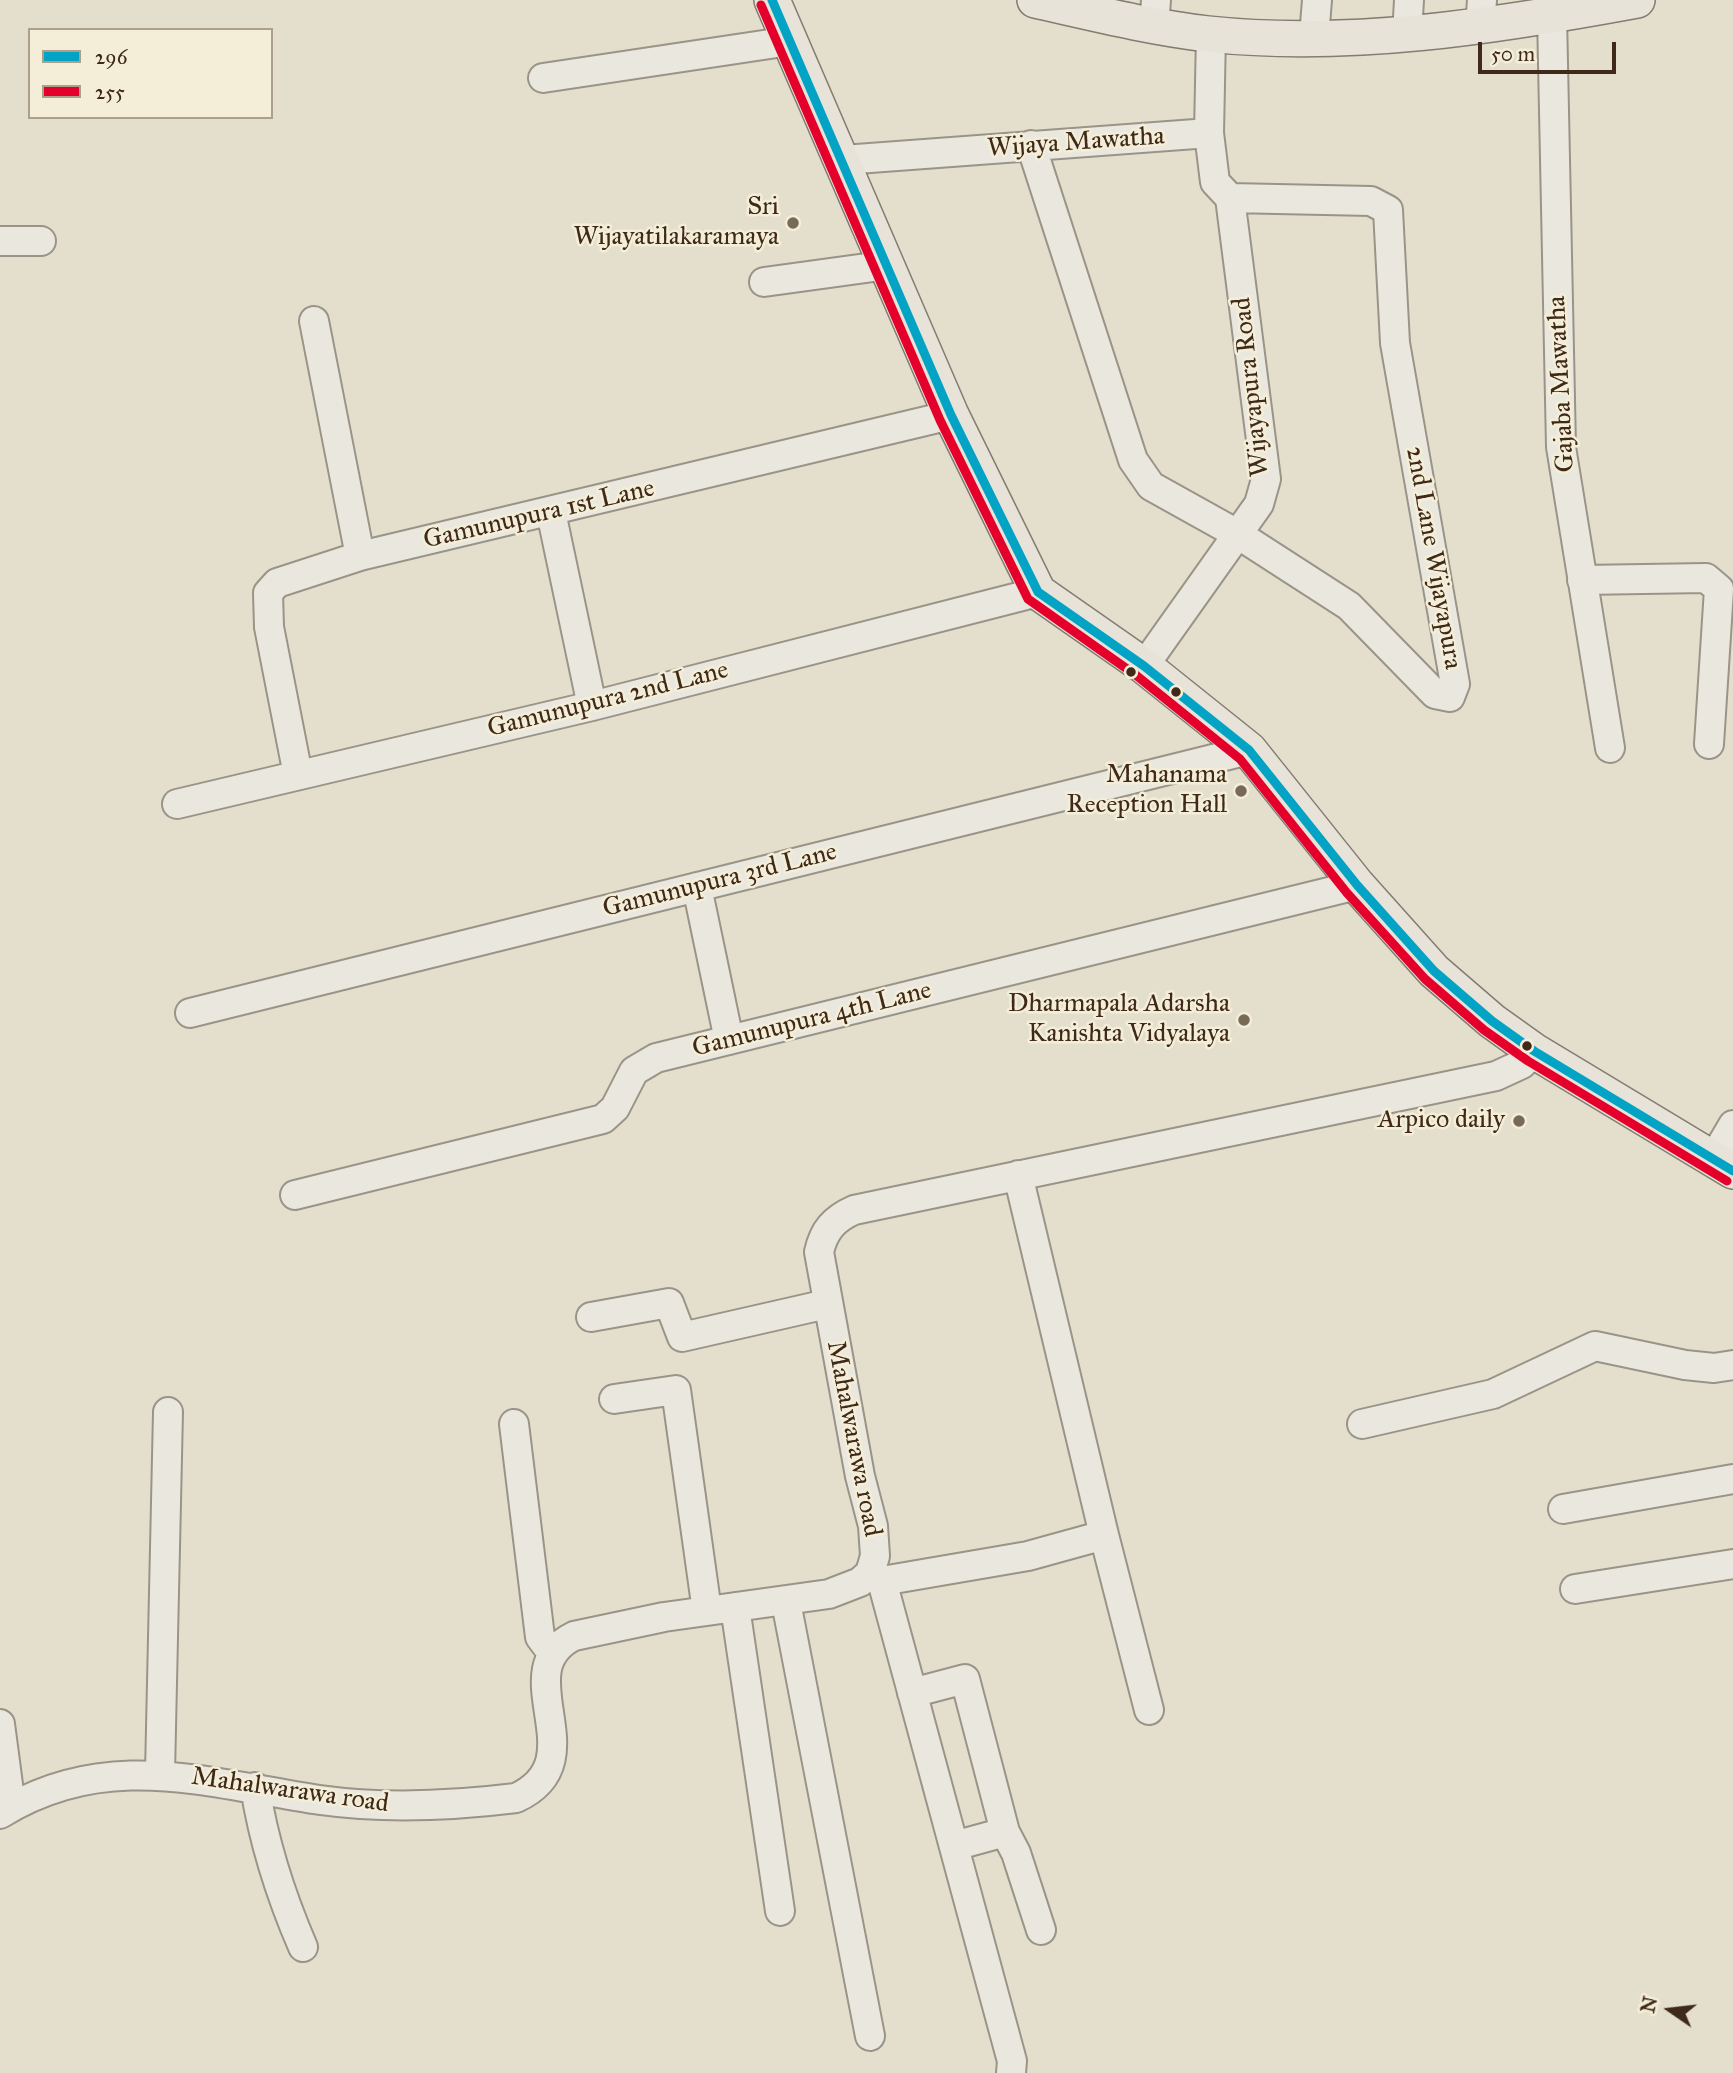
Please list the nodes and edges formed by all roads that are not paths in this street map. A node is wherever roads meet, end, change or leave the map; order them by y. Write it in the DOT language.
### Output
graph roads {
  1 [pos="772,0"];
  2 [pos="1035,0"];
  3 [pos="1317,0"];
  4 [pos="1409,0"];
  5 [pos="1637,0"];
  6 [pos="1481,13"];
  7 [pos="1155,14"];
  8 [pos="1552,15"];
  9 [pos="1211,34"];
  10 [pos="1407,35"];
  11 [pos="1314,37"];
  12 [pos="790,41"];
  13 [pos="543,78"];
  14 [pos="1209,134"];
  15 [pos="1031,145"];
  16 [pos="843,160"];
  17 [pos="1230,198"];
  18 [pos="0,241"];
  19 [pos="41,241"];
  20 [pos="888,265"];
  21 [pos="764,282"];
  22 [pos="314,321"];
  23 [pos="951,415"];
  24 [pos="551,512"];
  25 [pos="1239,535"];
  26 [pos="360,556"];
  27 [pos="1582,580"];
  28 [pos="1038,592"];
  29 [pos="1144,666"];
  30 [pos="592,706"];
  31 [pos="1709,744"];
  32 [pos="1610,748"];
  33 [pos="1249,750"];
  34 [pos="298,775"];
  35 [pos="177,804"];
  36 [pos="1357,885"];
  37 [pos="697,887"];
  38 [pos="190,1013"];
  39 [pos="729,1040"];
  40 [pos="1534,1051"];
  41 [pos="1733,1125"];
  42 [pos="1723,1165"];
  43 [pos="1018,1175"];
  44 [pos="295,1195"];
  45 [pos="827,1304"];
  46 [pos="591,1317"];
  47 [pos="1733,1365"];
  48 [pos="614,1399"];
  49 [pos="168,1412"];
  50 [pos="514,1424"];
  51 [pos="1362,1424"];
  52 [pos="1733,1479"];
  53 [pos="1563,1509"];
  54 [pos="1104,1535"];
  55 [pos="1733,1564"];
  56 [pos="876,1577"];
  57 [pos="1575,1589"];
  58 [pos="786,1602"];
  59 [pos="735,1607"];
  60 [pos="707,1611"];
  61 [pos="552,1653"];
  62 [pos="912,1693"];
  63 [pos="1149,1710"];
  64 [pos="0,1724"];
  65 [pos="160,1773"];
  66 [pos="254,1787"];
  67 [pos="6,1811"];
  68 [pos="1005,1832"];
  69 [pos="954,1846"];
  70 [pos="780,1911"];
  71 [pos="1041,1930"];
  72 [pos="303,1947"];
  73 [pos="870,2036"];
  74 [pos="1012,2073"];
  1 -- 12 [label="main road"];
  2 -- 7 [label="main road"];
  3 -- 11 [label="street"];
  4 -- 10 [label="street"];
  5 -- 8 [label="main road"];
  6 -- 8 [label="main road"];
  6 -- 10 [label="main road"];
  7 -- 9 [label="main road"];
  8 -- 27 [label="street, Gajaba Mawatha"];
  9 -- 11 [label="main road"];
  9 -- 14 [label="street"];
  10 -- 11 [label="main road"];
  12 -- 13 [label="street"];
  12 -- 16 [label="main road"];
  14 -- 15 [label="street, Wijaya Mawatha"];
  14 -- 17 [label="street"];
  15 -- 16 [label="street, Wijaya Mawatha"];
  15 -- 25 [label="street, 2nd Lane Wijayapura"];
  16 -- 20 [label="main road"];
  17 -- 25 [label="street, Wijayapura Road"];
  17 -- 25 [label="street, 2nd Lane Wijayapura"];
  18 -- 19 [label="street"];
  20 -- 21 [label="street"];
  20 -- 23 [label="main road"];
  22 -- 26 [label="street"];
  23 -- 24 [label="street, Gamunupura 1st Lane"];
  23 -- 28 [label="main road"];
  24 -- 26 [label="street, Gamunupura 1st Lane"];
  24 -- 30 [label="street"];
  25 -- 29 [label="street, Wijayapura Road"];
  26 -- 34 [label="street, Gamunupura 1st Lane"];
  27 -- 31 [label="street"];
  27 -- 32 [label="street, Gajaba Mawatha"];
  28 -- 29 [label="main road"];
  28 -- 30 [label="street, Gamunupura 2nd Lane"];
  29 -- 33 [label="main road"];
  30 -- 34 [label="street, Gamunupura 2nd Lane"];
  33 -- 36 [label="main road"];
  33 -- 37 [label="street, Gamunupura 3rd Lane"];
  34 -- 35 [label="street, Gamunupura 2nd Lane"];
  36 -- 39 [label="street, Gamunupura 4th Lane"];
  36 -- 40 [label="main road"];
  37 -- 38 [label="street, Gamunupura 3rd Lane"];
  37 -- 39 [label="street"];
  39 -- 44 [label="street, Gamunupura 4th Lane"];
  40 -- 42 [label="main road"];
  40 -- 43 [label="street, Mahalwarawa road"];
  41 -- 42 [label="street"];
  43 -- 45 [label="street, Mahalwarawa road"];
  43 -- 54 [label="street"];
  45 -- 46 [label="street"];
  45 -- 56 [label="street, Mahalwarawa road"];
  47 -- 51 [label="street"];
  48 -- 60 [label="street"];
  49 -- 65 [label="street"];
  50 -- 61 [label="street"];
  52 -- 53 [label="street"];
  54 -- 56 [label="street"];
  54 -- 63 [label="street"];
  55 -- 57 [label="street"];
  56 -- 58 [label="street, Mahalwarawa road"];
  56 -- 62 [label="street"];
  58 -- 59 [label="street, Mahalwarawa road"];
  58 -- 73 [label="street"];
  59 -- 60 [label="street, Mahalwarawa road"];
  59 -- 70 [label="street"];
  60 -- 61 [label="street, Mahalwarawa road"];
  61 -- 66 [label="street, Mahalwarawa road"];
  62 -- 68 [label="street"];
  62 -- 69 [label="street"];
  64 -- 67 [label="street"];
  65 -- 66 [label="street, Mahalwarawa road"];
  65 -- 67 [label="street, Mahalwarawa road"];
  66 -- 72 [label="street"];
  68 -- 69 [label="street"];
  68 -- 71 [label="street"];
  69 -- 74 [label="street"];
}
